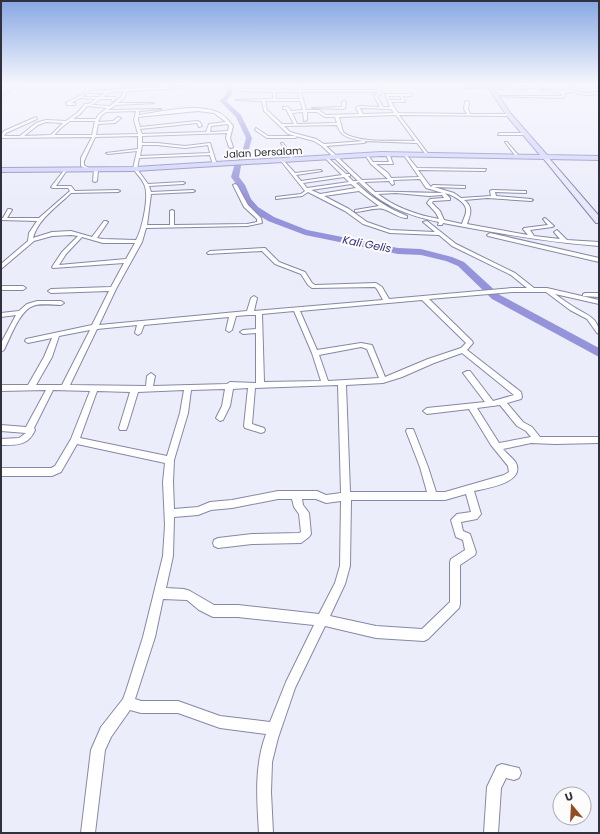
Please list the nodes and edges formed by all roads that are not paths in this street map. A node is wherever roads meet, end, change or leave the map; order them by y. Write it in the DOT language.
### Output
graph roads {
  1 [pos="96,122"];
  2 [pos="25,123"];
  3 [pos="40,123"];
  4 [pos="65,123"];
  5 [pos="137,123"];
  6 [pos="184,123"];
  7 [pos="198,123"];
  8 [pos="229,123"];
  9 [pos="279,123"];
  10 [pos="404,123"];
  11 [pos="516,123"];
  12 [pos="328,124"];
  13 [pos="339,124"];
  14 [pos="166,125"];
  15 [pos="281,125"];
  16 [pos="296,125"];
  17 [pos="311,125"];
  18 [pos="323,125"];
  19 [pos="200,126"];
  20 [pos="138,128"];
  21 [pos="256,129"];
  22 [pos="45,130"];
  23 [pos="324,130"];
  24 [pos="203,132"];
  25 [pos="208,132"];
  26 [pos="230,132"];
  27 [pos="168,133"];
  28 [pos="187,133"];
  29 [pos="499,134"];
  30 [pos="524,134"];
  31 [pos="140,135"];
  32 [pos="315,135"];
  33 [pos="22,136"];
  34 [pos="38,136"];
  35 [pos="52,136"];
  36 [pos="94,136"];
  37 [pos="1,137"];
  38 [pos="300,137"];
  39 [pos="156,138"];
  40 [pos="305,138"];
  41 [pos="292,139"];
  42 [pos="371,141"];
  43 [pos="418,142"];
  44 [pos="506,143"];
  45 [pos="140,144"];
  46 [pos="156,144"];
  47 [pos="210,144"];
  48 [pos="282,144"];
  49 [pos="323,145"];
  50 [pos="231,147"];
  51 [pos="140,150"];
  52 [pos="108,153"];
  53 [pos="212,154"];
  54 [pos="388,154"];
  55 [pos="405,154"];
  56 [pos="367,155"];
  57 [pos="427,155"];
  58 [pos="138,157"];
  59 [pos="337,157"];
  60 [pos="518,157"];
  61 [pos="545,157"];
  62 [pos="328,158"];
  63 [pos="599,158"];
  64 [pos="294,160"];
  65 [pos="283,161"];
  66 [pos="372,163"];
  67 [pos="216,165"];
  68 [pos="135,169"];
  69 [pos="415,169"];
  70 [pos="1,170"];
  71 [pos="65,170"];
  72 [pos="93,170"];
  73 [pos="485,170"];
  74 [pos="320,171"];
  75 [pos="294,174"];
  76 [pos="349,174"];
  77 [pos="421,178"];
  78 [pos="95,181"];
  79 [pos="362,181"];
  80 [pos="391,181"];
  81 [pos="300,182"];
  82 [pos="353,182"];
  83 [pos="183,183"];
  84 [pos="147,185"];
  85 [pos="235,185"];
  86 [pos="426,186"];
  87 [pos="463,186"];
  88 [pos="306,189"];
  89 [pos="360,189"];
  90 [pos="73,191"];
  91 [pos="118,191"];
  92 [pos="193,191"];
  93 [pos="524,192"];
  94 [pos="374,193"];
  95 [pos="446,193"];
  96 [pos="149,194"];
  97 [pos="319,196"];
  98 [pos="278,198"];
  99 [pos="494,198"];
  100 [pos="461,199"];
  101 [pos="531,200"];
  102 [pos="390,204"];
  103 [pos="381,206"];
  104 [pos="10,210"];
  105 [pos="172,211"];
  106 [pos="357,211"];
  107 [pos="27,212"];
  108 [pos="2,219"];
  109 [pos="20,219"];
  110 [pos="545,219"];
  111 [pos="40,220"];
  112 [pos="106,222"];
  113 [pos="425,222"];
  114 [pos="599,222"];
  115 [pos="441,223"];
  116 [pos="464,225"];
  117 [pos="145,227"];
  118 [pos="172,227"];
  119 [pos="557,232"];
  120 [pos="440,234"];
  121 [pos="81,236"];
  122 [pos="502,236"];
  123 [pos="533,237"];
  124 [pos="93,240"];
  125 [pos="30,241"];
  126 [pos="565,241"];
  127 [pos="139,242"];
  128 [pos="599,244"];
  129 [pos="210,253"];
  130 [pos="599,260"];
  131 [pos="128,261"];
  132 [pos="1,267"];
  133 [pos="1,288"];
  134 [pos="23,288"];
  135 [pos="113,289"];
  136 [pos="532,289"];
  137 [pos="51,290"];
  138 [pos="547,290"];
  139 [pos="576,295"];
  140 [pos="599,295"];
  141 [pos="254,298"];
  142 [pos="424,298"];
  143 [pos="387,302"];
  144 [pos="599,302"];
  145 [pos="60,303"];
  146 [pos="296,309"];
  147 [pos="21,313"];
  148 [pos="259,313"];
  149 [pos="250,314"];
  150 [pos="1,315"];
  151 [pos="233,315"];
  152 [pos="141,322"];
  153 [pos="94,327"];
  154 [pos="229,330"];
  155 [pos="243,332"];
  156 [pos="260,332"];
  157 [pos="599,332"];
  158 [pos="138,333"];
  159 [pos="57,334"];
  160 [pos="28,341"];
  161 [pos="1,350"];
  162 [pos="463,350"];
  163 [pos="315,353"];
  164 [pos="467,373"];
  165 [pos="152,376"];
  166 [pos="384,380"];
  167 [pos="326,384"];
  168 [pos="342,384"];
  169 [pos="256,385"];
  170 [pos="230,386"];
  171 [pos="30,387"];
  172 [pos="51,387"];
  173 [pos="65,387"];
  174 [pos="1,388"];
  175 [pos="188,388"];
  176 [pos="94,389"];
  177 [pos="135,389"];
  178 [pos="149,389"];
  179 [pos="502,402"];
  180 [pos="491,404"];
  181 [pos="471,406"];
  182 [pos="427,411"];
  183 [pos="220,418"];
  184 [pos="1,428"];
  185 [pos="123,428"];
  186 [pos="29,429"];
  187 [pos="261,430"];
  188 [pos="410,431"];
  189 [pos="75,440"];
  190 [pos="538,440"];
  191 [pos="599,440"];
  192 [pos="1,442"];
  193 [pos="496,447"];
  194 [pos="170,460"];
  195 [pos="1,472"];
  196 [pos="469,490"];
  197 [pos="296,495"];
  198 [pos="432,495"];
  199 [pos="346,496"];
  200 [pos="170,512"];
  201 [pos="218,543"];
  202 [pos="159,593"];
  203 [pos="322,620"];
  204 [pos="127,703"];
  205 [pos="274,729"];
  206 [pos="514,773"];
  207 [pos="88,833"];
  208 [pos="266,833"];
  209 [pos="491,833"];
  1 -- 36 [label="street"];
  2 -- 37 [label="street"];
  3 -- 33 [label="street"];
  4 -- 35 [label="street"];
  5 -- 20 [label="street"];
  6 -- 14 [label="street"];
  6 -- 28 [label="street"];
  7 -- 19 [label="street"];
  8 -- 25 [label="street"];
  8 -- 26 [label="street"];
  9 -- 15 [label="street"];
  10 -- 43 [label="street"];
  11 -- 30 [label="main road"];
  12 -- 13 [label="street"];
  12 -- 18 [label="street"];
  13 -- 42 [label="street"];
  14 -- 20 [label="street"];
  14 -- 27 [label="street"];
  15 -- 16 [label="street"];
  15 -- 38 [label="street"];
  16 -- 17 [label="street"];
  17 -- 18 [label="street"];
  18 -- 23 [label="street"];
  20 -- 31 [label="street"];
  21 -- 38 [label="street"];
  22 -- 34 [label="street"];
  24 -- 25 [label="street"];
  24 -- 28 [label="street"];
  24 -- 47 [label="street"];
  25 -- 26 [label="street"];
  26 -- 50 [label="street"];
  27 -- 28 [label="street"];
  27 -- 31 [label="street"];
  29 -- 30 [label="street"];
  30 -- 61 [label="main road"];
  31 -- 36 [label="street"];
  31 -- 45 [label="street"];
  32 -- 40 [label="street"];
  33 -- 34 [label="street"];
  33 -- 37 [label="street"];
  34 -- 35 [label="street"];
  35 -- 36 [label="street"];
  36 -- 72 [label="street"];
  38 -- 40 [label="street"];
  39 -- 46 [label="street"];
  40 -- 41 [label="street"];
  40 -- 49 [label="street"];
  42 -- 43 [label="street"];
  42 -- 49 [label="street"];
  43 -- 57 [label="street"];
  44 -- 60 [label="street"];
  45 -- 46 [label="street"];
  45 -- 51 [label="street"];
  46 -- 47 [label="street"];
  47 -- 53 [label="street"];
  48 -- 64 [label="street"];
  49 -- 59 [label="street"];
  51 -- 52 [label="street"];
  51 -- 58 [label="street"];
  53 -- 58 [label="street"];
  53 -- 67 [label="street"];
  54 -- 55 [label="main road, Jalan Dersalam"];
  54 -- 56 [label="main road, Jalan Dersalam"];
  54 -- 66 [label="street"];
  55 -- 57 [label="main road, Jalan Dersalam"];
  55 -- 69 [label="street"];
  56 -- 59 [label="main road, Jalan Dersalam"];
  56 -- 66 [label="street"];
  57 -- 60 [label="main road, Jalan Dersalam"];
  58 -- 68 [label="street"];
  59 -- 62 [label="main road, Jalan Dersalam"];
  59 -- 76 [label="street"];
  60 -- 61 [label="main road, Jalan Dersalam"];
  61 -- 63 [label="main road, Jalan Dersalam"];
  61 -- 114 [label="main road"];
  62 -- 64 [label="main road, Jalan Dersalam"];
  62 -- 76 [label="street"];
  64 -- 65 [label="main road, Jalan Dersalam"];
  65 -- 67 [label="main road, Jalan Dersalam"];
  65 -- 75 [label="street"];
  66 -- 80 [label="street"];
  67 -- 68 [label="main road, Jalan Dersalam"];
  68 -- 72 [label="main road, Jalan Dersalam"];
  68 -- 84 [label="street"];
  69 -- 73 [label="street"];
  69 -- 77 [label="street"];
  70 -- 71 [label="main road, Jalan Dersalam"];
  71 -- 72 [label="main road, Jalan Dersalam"];
  71 -- 90 [label="street"];
  72 -- 78 [label="street"];
  74 -- 75 [label="street"];
  75 -- 81 [label="street"];
  76 -- 79 [label="street"];
  76 -- 81 [label="street"];
  76 -- 82 [label="street"];
  77 -- 80 [label="street"];
  77 -- 86 [label="street"];
  79 -- 80 [label="street"];
  79 -- 82 [label="street"];
  79 -- 94 [label="street"];
  81 -- 88 [label="street"];
  82 -- 88 [label="street"];
  82 -- 89 [label="street"];
  83 -- 84 [label="street"];
  84 -- 96 [label="street"];
  85 -- 118 [label="street"];
  86 -- 87 [label="street"];
  86 -- 95 [label="street"];
  88 -- 97 [label="street"];
  88 -- 98 [label="street"];
  89 -- 97 [label="street"];
  89 -- 103 [label="street"];
  90 -- 91 [label="street"];
  90 -- 111 [label="street"];
  92 -- 96 [label="street"];
  93 -- 99 [label="street"];
  94 -- 95 [label="street"];
  94 -- 102 [label="street"];
  95 -- 100 [label="street"];
  95 -- 115 [label="street"];
  96 -- 117 [label="street"];
  97 -- 120 [label="street"];
  99 -- 100 [label="street"];
  99 -- 101 [label="street"];
  100 -- 116 [label="street"];
  102 -- 103 [label="street"];
  102 -- 115 [label="street"];
  103 -- 106 [label="street"];
  103 -- 113 [label="street"];
  104 -- 108 [label="street"];
  105 -- 118 [label="street"];
  107 -- 109 [label="street"];
  108 -- 109 [label="street"];
  109 -- 111 [label="street"];
  110 -- 123 [label="street"];
  111 -- 125 [label="street"];
  112 -- 124 [label="street"];
  113 -- 115 [label="street"];
  113 -- 120 [label="street"];
  115 -- 116 [label="street"];
  115 -- 122 [label="street"];
  116 -- 122 [label="street"];
  117 -- 118 [label="street"];
  117 -- 127 [label="street"];
  119 -- 126 [label="street"];
  120 -- 136 [label="street"];
  121 -- 124 [label="street"];
  121 -- 125 [label="street"];
  121 -- 131 [label="street"];
  122 -- 123 [label="street"];
  122 -- 130 [label="street"];
  123 -- 126 [label="street"];
  124 -- 127 [label="street"];
  125 -- 132 [label="street"];
  126 -- 128 [label="street"];
  127 -- 131 [label="street"];
  129 -- 143 [label="street"];
  131 -- 135 [label="street"];
  133 -- 134 [label="street"];
  135 -- 137 [label="street"];
  135 -- 153 [label="street"];
  136 -- 138 [label="street"];
  136 -- 142 [label="street"];
  138 -- 139 [label="street"];
  138 -- 157 [label="street"];
  139 -- 140 [label="street"];
  139 -- 144 [label="street"];
  141 -- 149 [label="street"];
  142 -- 143 [label="street"];
  142 -- 162 [label="street"];
  143 -- 146 [label="street"];
  145 -- 147 [label="street"];
  146 -- 148 [label="street"];
  146 -- 163 [label="street"];
  147 -- 150 [label="street"];
  147 -- 161 [label="street"];
  148 -- 149 [label="street"];
  148 -- 156 [label="street"];
  149 -- 151 [label="street"];
  151 -- 152 [label="street"];
  151 -- 154 [label="street"];
  152 -- 153 [label="street"];
  152 -- 158 [label="street"];
  153 -- 159 [label="street"];
  153 -- 173 [label="street"];
  155 -- 156 [label="street"];
  156 -- 169 [label="street"];
  159 -- 160 [label="street"];
  159 -- 171 [label="street"];
  162 -- 166 [label="street"];
  162 -- 179 [label="street"];
  163 -- 166 [label="street"];
  163 -- 167 [label="street"];
  164 -- 180 [label="street"];
  165 -- 178 [label="street"];
  166 -- 168 [label="street"];
  167 -- 168 [label="street"];
  167 -- 169 [label="street"];
  168 -- 199 [label="street"];
  169 -- 170 [label="street"];
  169 -- 187 [label="street"];
  170 -- 175 [label="street"];
  170 -- 183 [label="street"];
  171 -- 172 [label="street"];
  171 -- 174 [label="street"];
  172 -- 173 [label="street"];
  172 -- 186 [label="street"];
  173 -- 176 [label="street"];
  175 -- 178 [label="street"];
  175 -- 194 [label="street"];
  176 -- 177 [label="street"];
  176 -- 189 [label="street"];
  177 -- 178 [label="street"];
  177 -- 185 [label="street"];
  179 -- 180 [label="street"];
  179 -- 190 [label="street"];
  180 -- 181 [label="street"];
  181 -- 182 [label="street"];
  181 -- 193 [label="street"];
  184 -- 186 [label="street"];
  186 -- 192 [label="street"];
  188 -- 198 [label="street"];
  189 -- 194 [label="street"];
  189 -- 195 [label="street"];
  190 -- 191 [label="street"];
  190 -- 193 [label="street"];
  193 -- 196 [label="street"];
  194 -- 200 [label="street"];
  196 -- 198 [label="street"];
  196 -- 203 [label="street"];
  197 -- 199 [label="street"];
  197 -- 200 [label="street"];
  197 -- 201 [label="street"];
  198 -- 199 [label="street"];
  199 -- 203 [label="street"];
  200 -- 202 [label="street"];
  202 -- 203 [label="street"];
  202 -- 204 [label="street"];
  203 -- 205 [label="street"];
  204 -- 205 [label="street"];
  204 -- 207 [label="street"];
  205 -- 208 [label="street"];
  206 -- 209 [label="street"];
}
